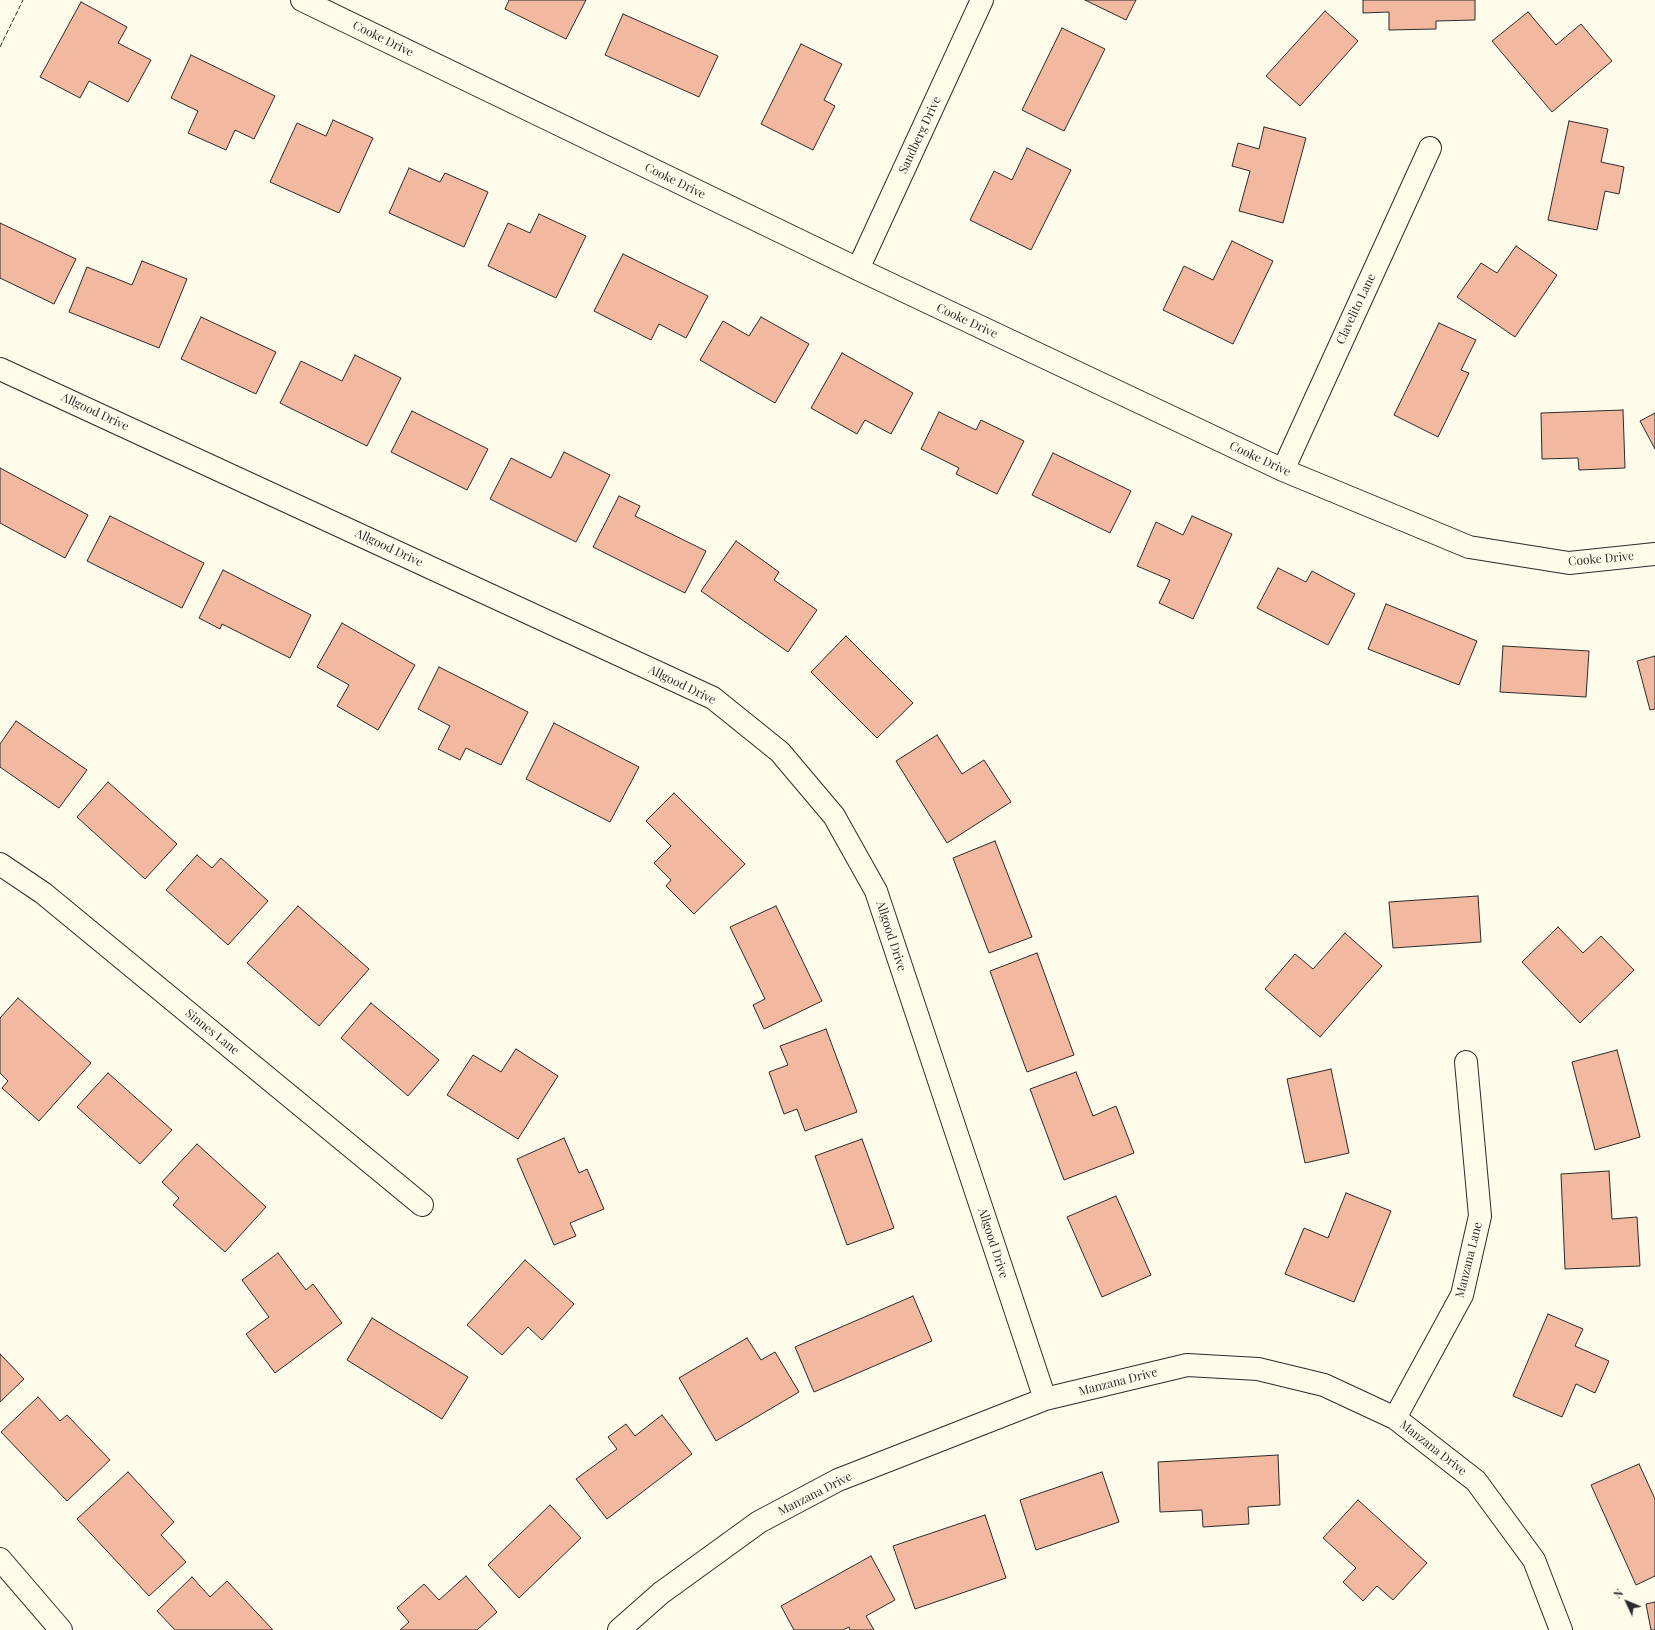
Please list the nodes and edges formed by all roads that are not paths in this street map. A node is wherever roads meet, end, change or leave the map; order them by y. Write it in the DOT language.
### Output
graph roads {
  1 [pos="302,0"];
  2 [pos="982,0"];
  3 [pos="1430,148"];
  4 [pos="858,269"];
  5 [pos="0,369"];
  6 [pos="1283,470"];
  7 [pos="1655,554"];
  8 [pos="0,864"];
  9 [pos="1466,1062"];
  10 [pos="422,1204"];
  11 [pos="1045,1399"];
  12 [pos="1395,1418"];
  13 [pos="0,1559"];
  14 [pos="61,1630"];
  15 [pos="620,1630"];
  16 [pos="1561,1630"];
  1 -- 4 [label="street, Cooke Drive"];
  2 -- 4 [label="street, Sandberg Drive"];
  3 -- 6 [label="street, Clavelito Lane"];
  4 -- 6 [label="street, Cooke Drive"];
  5 -- 11 [label="street, Allgood Drive"];
  6 -- 7 [label="street, Cooke Drive"];
  8 -- 10 [label="street, Sinnes Lane"];
  9 -- 12 [label="street, Manzana Lane"];
  11 -- 12 [label="street, Manzana Drive"];
  11 -- 15 [label="street, Manzana Drive"];
  12 -- 16 [label="street, Manzana Drive"];
  13 -- 14 [label="street"];
}
